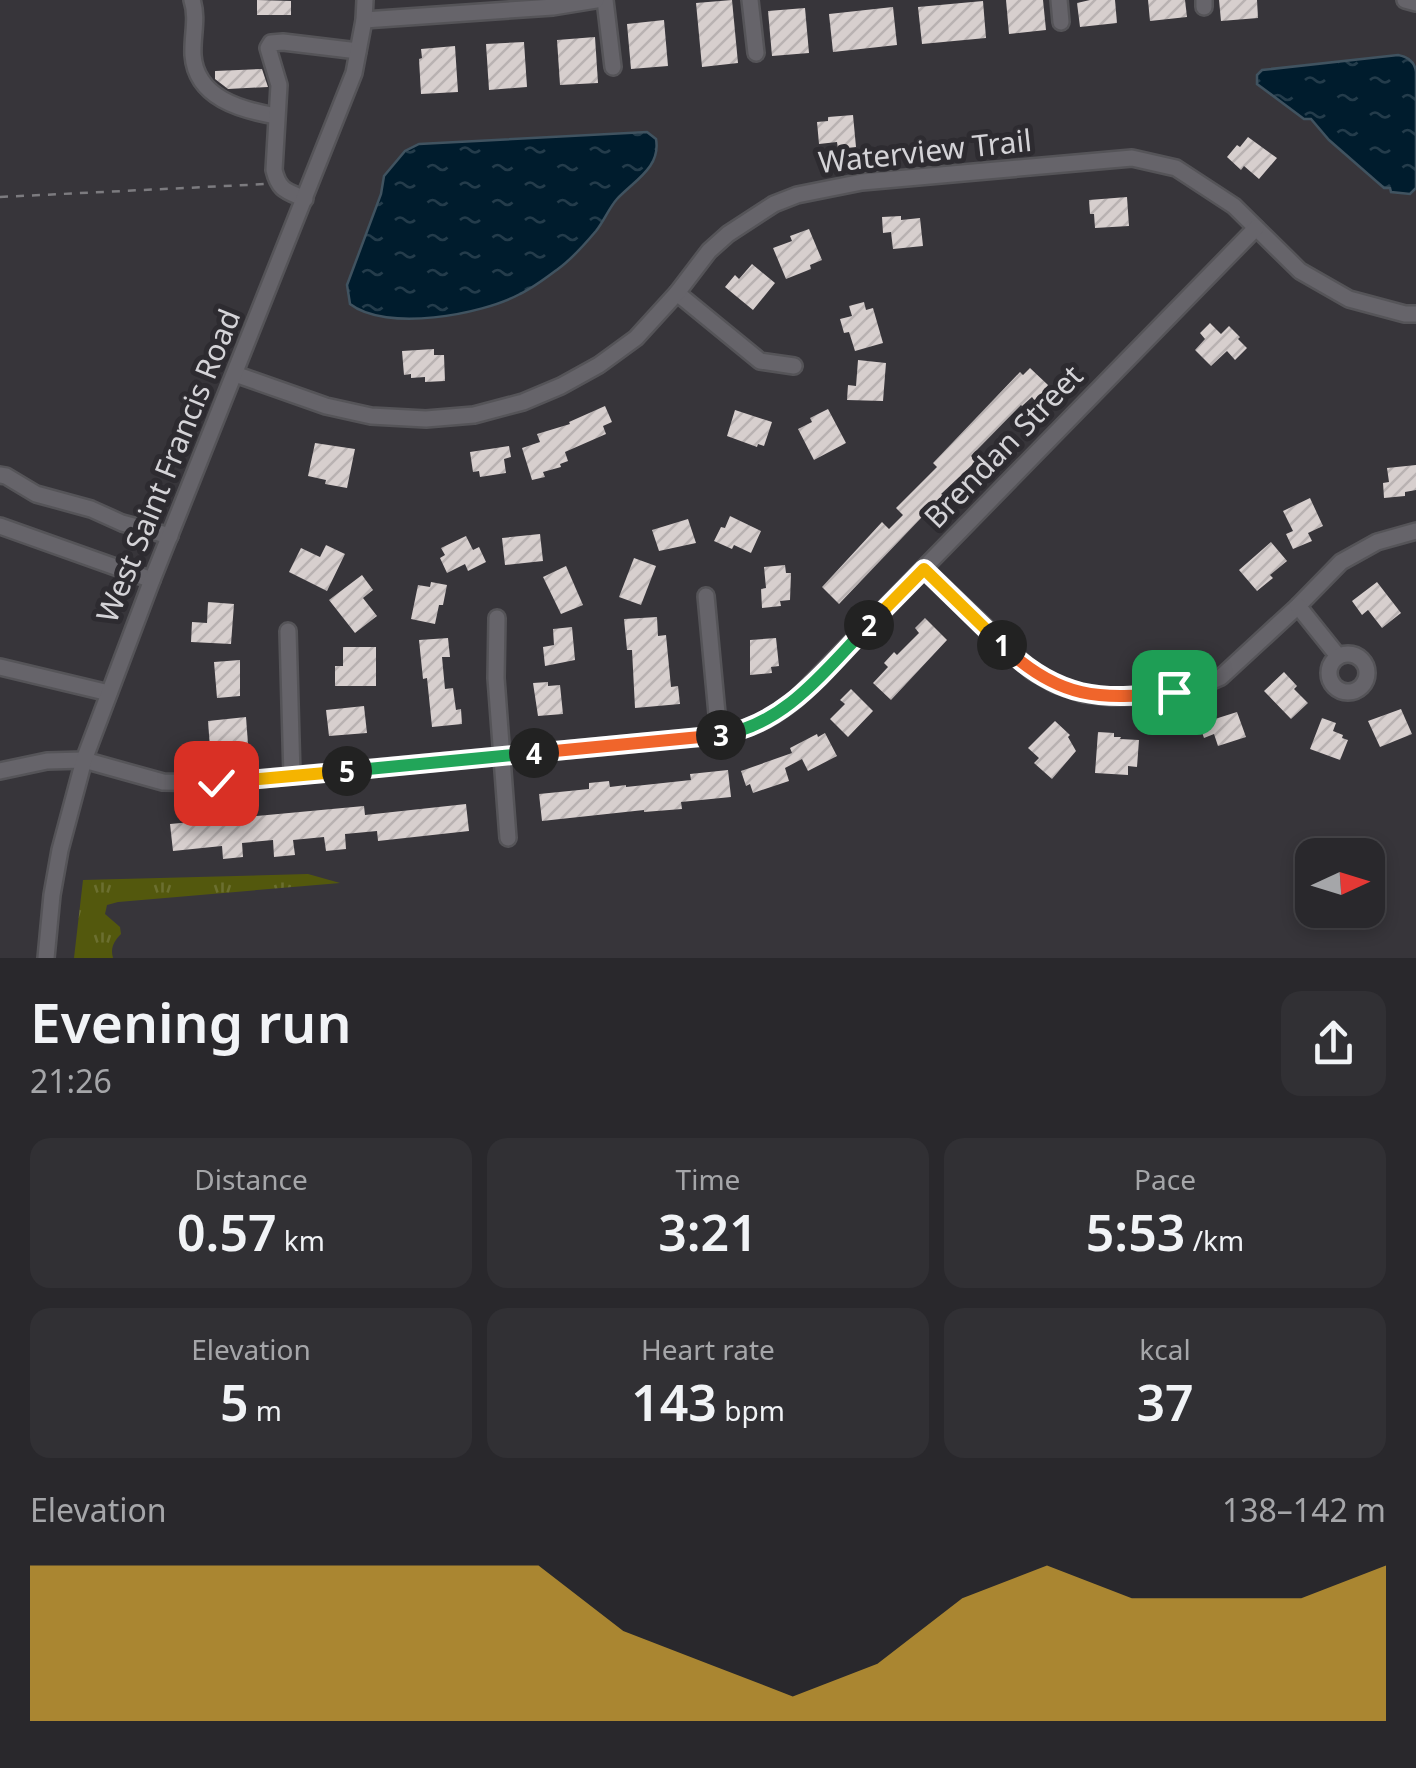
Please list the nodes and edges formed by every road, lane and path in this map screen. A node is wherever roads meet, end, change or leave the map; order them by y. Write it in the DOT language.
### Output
graph roads {
  1 [pos="192,0"];
  2 [pos="365,0"];
  3 [pos="596,0"];
  4 [pos="605,0"];
  5 [pos="750,0"];
  6 [pos="1060,0"];
  7 [pos="1405,0"];
  8 [pos="1416,4"];
  9 [pos="484,6"];
  10 [pos="364,20"];
  11 [pos="1061,22"];
  12 [pos="358,50"];
  13 [pos="756,53"];
  14 [pos="612,67"];
  15 [pos="276,116"];
  16 [pos="277,183"];
  17 [pos="0,197"];
  18 [pos="305,198"];
  19 [pos="1256,228"];
  20 [pos="677,293"];
  21 [pos="1416,314"];
  22 [pos="794,366"];
  23 [pos="235,374"];
  24 [pos="0,475"];
  25 [pos="0,526"];
  26 [pos="1416,531"];
  27 [pos="170,536"];
  28 [pos="924,569"];
  29 [pos="152,580"];
  30 [pos="706,596"];
  31 [pos="1298,606"];
  32 [pos="497,618"];
  33 [pos="288,631"];
  34 [pos="1338,656"];
  35 [pos="0,667"];
  36 [pos="109,693"];
  37 [pos="719,735"];
  38 [pos="501,756"];
  39 [pos="84,760"];
  40 [pos="0,771"];
  41 [pos="292,776"];
  42 [pos="508,838"];
  43 [pos="46,958"];
  1 -- 15 [label="street"];
  2 -- 10 [label="street, West Saint Francis Road"];
  3 -- 9 [label="street"];
  4 -- 14 [label="street"];
  5 -- 13 [label="street"];
  6 -- 11 [label="street"];
  7 -- 8 [label="street"];
  9 -- 10 [label="street"];
  10 -- 12 [label="street, West Saint Francis Road"];
  12 -- 15 [label="street"];
  12 -- 18 [label="street, West Saint Francis Road"];
  15 -- 16 [label="street"];
  16 -- 17 [label="path"];
  16 -- 18 [label="street"];
  18 -- 23 [label="street, West Saint Francis Road"];
  19 -- 20 [label="street, Waterview Trail"];
  19 -- 21 [label="street, Waterview Trail"];
  19 -- 28 [label="street, Brendan Street"];
  20 -- 22 [label="street"];
  20 -- 23 [label="street, Waterview Trail"];
  23 -- 27 [label="street, West Saint Francis Road"];
  24 -- 27 [label="street"];
  25 -- 29 [label="street"];
  26 -- 31 [label="street"];
  27 -- 29 [label="street, West Saint Francis Road"];
  28 -- 31 [label="street"];
  28 -- 37 [label="street, Brendan Street"];
  29 -- 36 [label="street, West Saint Francis Road"];
  30 -- 37 [label="street"];
  31 -- 34 [label="street"];
  32 -- 38 [label="street"];
  33 -- 41 [label="street"];
  35 -- 36 [label="street"];
  36 -- 39 [label="street, West Saint Francis Road"];
  37 -- 38 [label="street, Brendan Street"];
  38 -- 41 [label="street, Brendan Street"];
  38 -- 42 [label="street"];
  39 -- 40 [label="street, Brendan Street"];
  39 -- 41 [label="street, Brendan Street"];
  39 -- 43 [label="street, West Saint Francis Road"];
}
